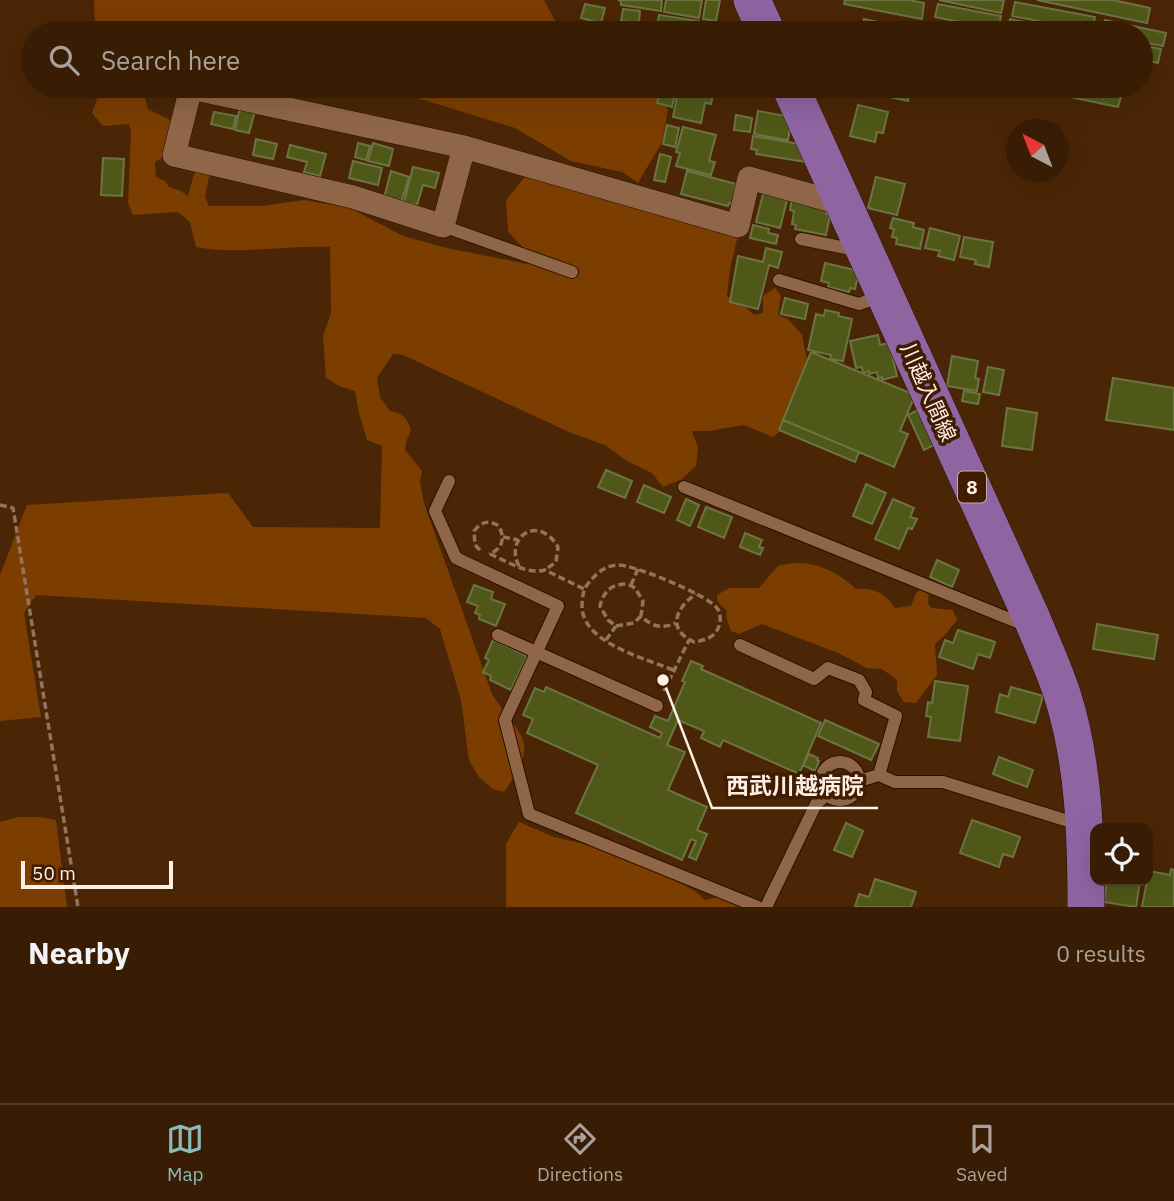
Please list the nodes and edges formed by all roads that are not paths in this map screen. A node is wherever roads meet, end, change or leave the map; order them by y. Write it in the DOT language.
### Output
graph roads {
  1 [pos="752,0"];
  2 [pos="762,21"];
  3 [pos="188,98"];
  4 [pos="236,98"];
  5 [pos="795,98"];
  6 [pos="464,148"];
  7 [pos="844,204"];
  8 [pos="443,226"];
  9 [pos="802,239"];
  10 [pos="862,244"];
  11 [pos="572,272"];
  12 [pos="779,280"];
  13 [pos="885,295"];
  14 [pos="449,481"];
  15 [pos="684,486"];
  16 [pos="1033,621"];
  17 [pos="498,635"];
  18 [pos="740,645"];
  19 [pos="537,652"];
  20 [pos="657,706"];
  21 [pos="879,775"];
  22 [pos="859,781"];
  23 [pos="826,794"];
  24 [pos="1084,826"];
  25 [pos="758,907"];
  26 [pos="766,907"];
  27 [pos="1086,907"];
  1 -- 2 [label="main road"];
  3 -- 8 [label="street"];
  4 -- 6 [label="street"];
  5 -- 7 [label="main road, 川越入間線 / 8"];
  6 -- 7 [label="street"];
  6 -- 8 [label="street"];
  7 -- 10 [label="main road, 川越入間線 / 8"];
  8 -- 11 [label="lane"];
  9 -- 10 [label="lane"];
  10 -- 13 [label="main road, 川越入間線 / 8"];
  12 -- 13 [label="lane"];
  13 -- 16 [label="main road, 川越入間線 / 8"];
  14 -- 19 [label="lane"];
  15 -- 16 [label="lane"];
  16 -- 24 [label="main road, 川越入間線 / 8"];
  17 -- 19 [label="lane"];
  18 -- 21 [label="lane"];
  19 -- 20 [label="lane"];
  19 -- 25 [label="lane"];
  21 -- 22 [label="lane"];
  21 -- 24 [label="lane"];
  22 -- 23 [label="lane"];
  22 -- 23 [label="lane"];
  23 -- 26 [label="lane"];
  24 -- 27 [label="main road, 川越入間線 / 8"];
}
